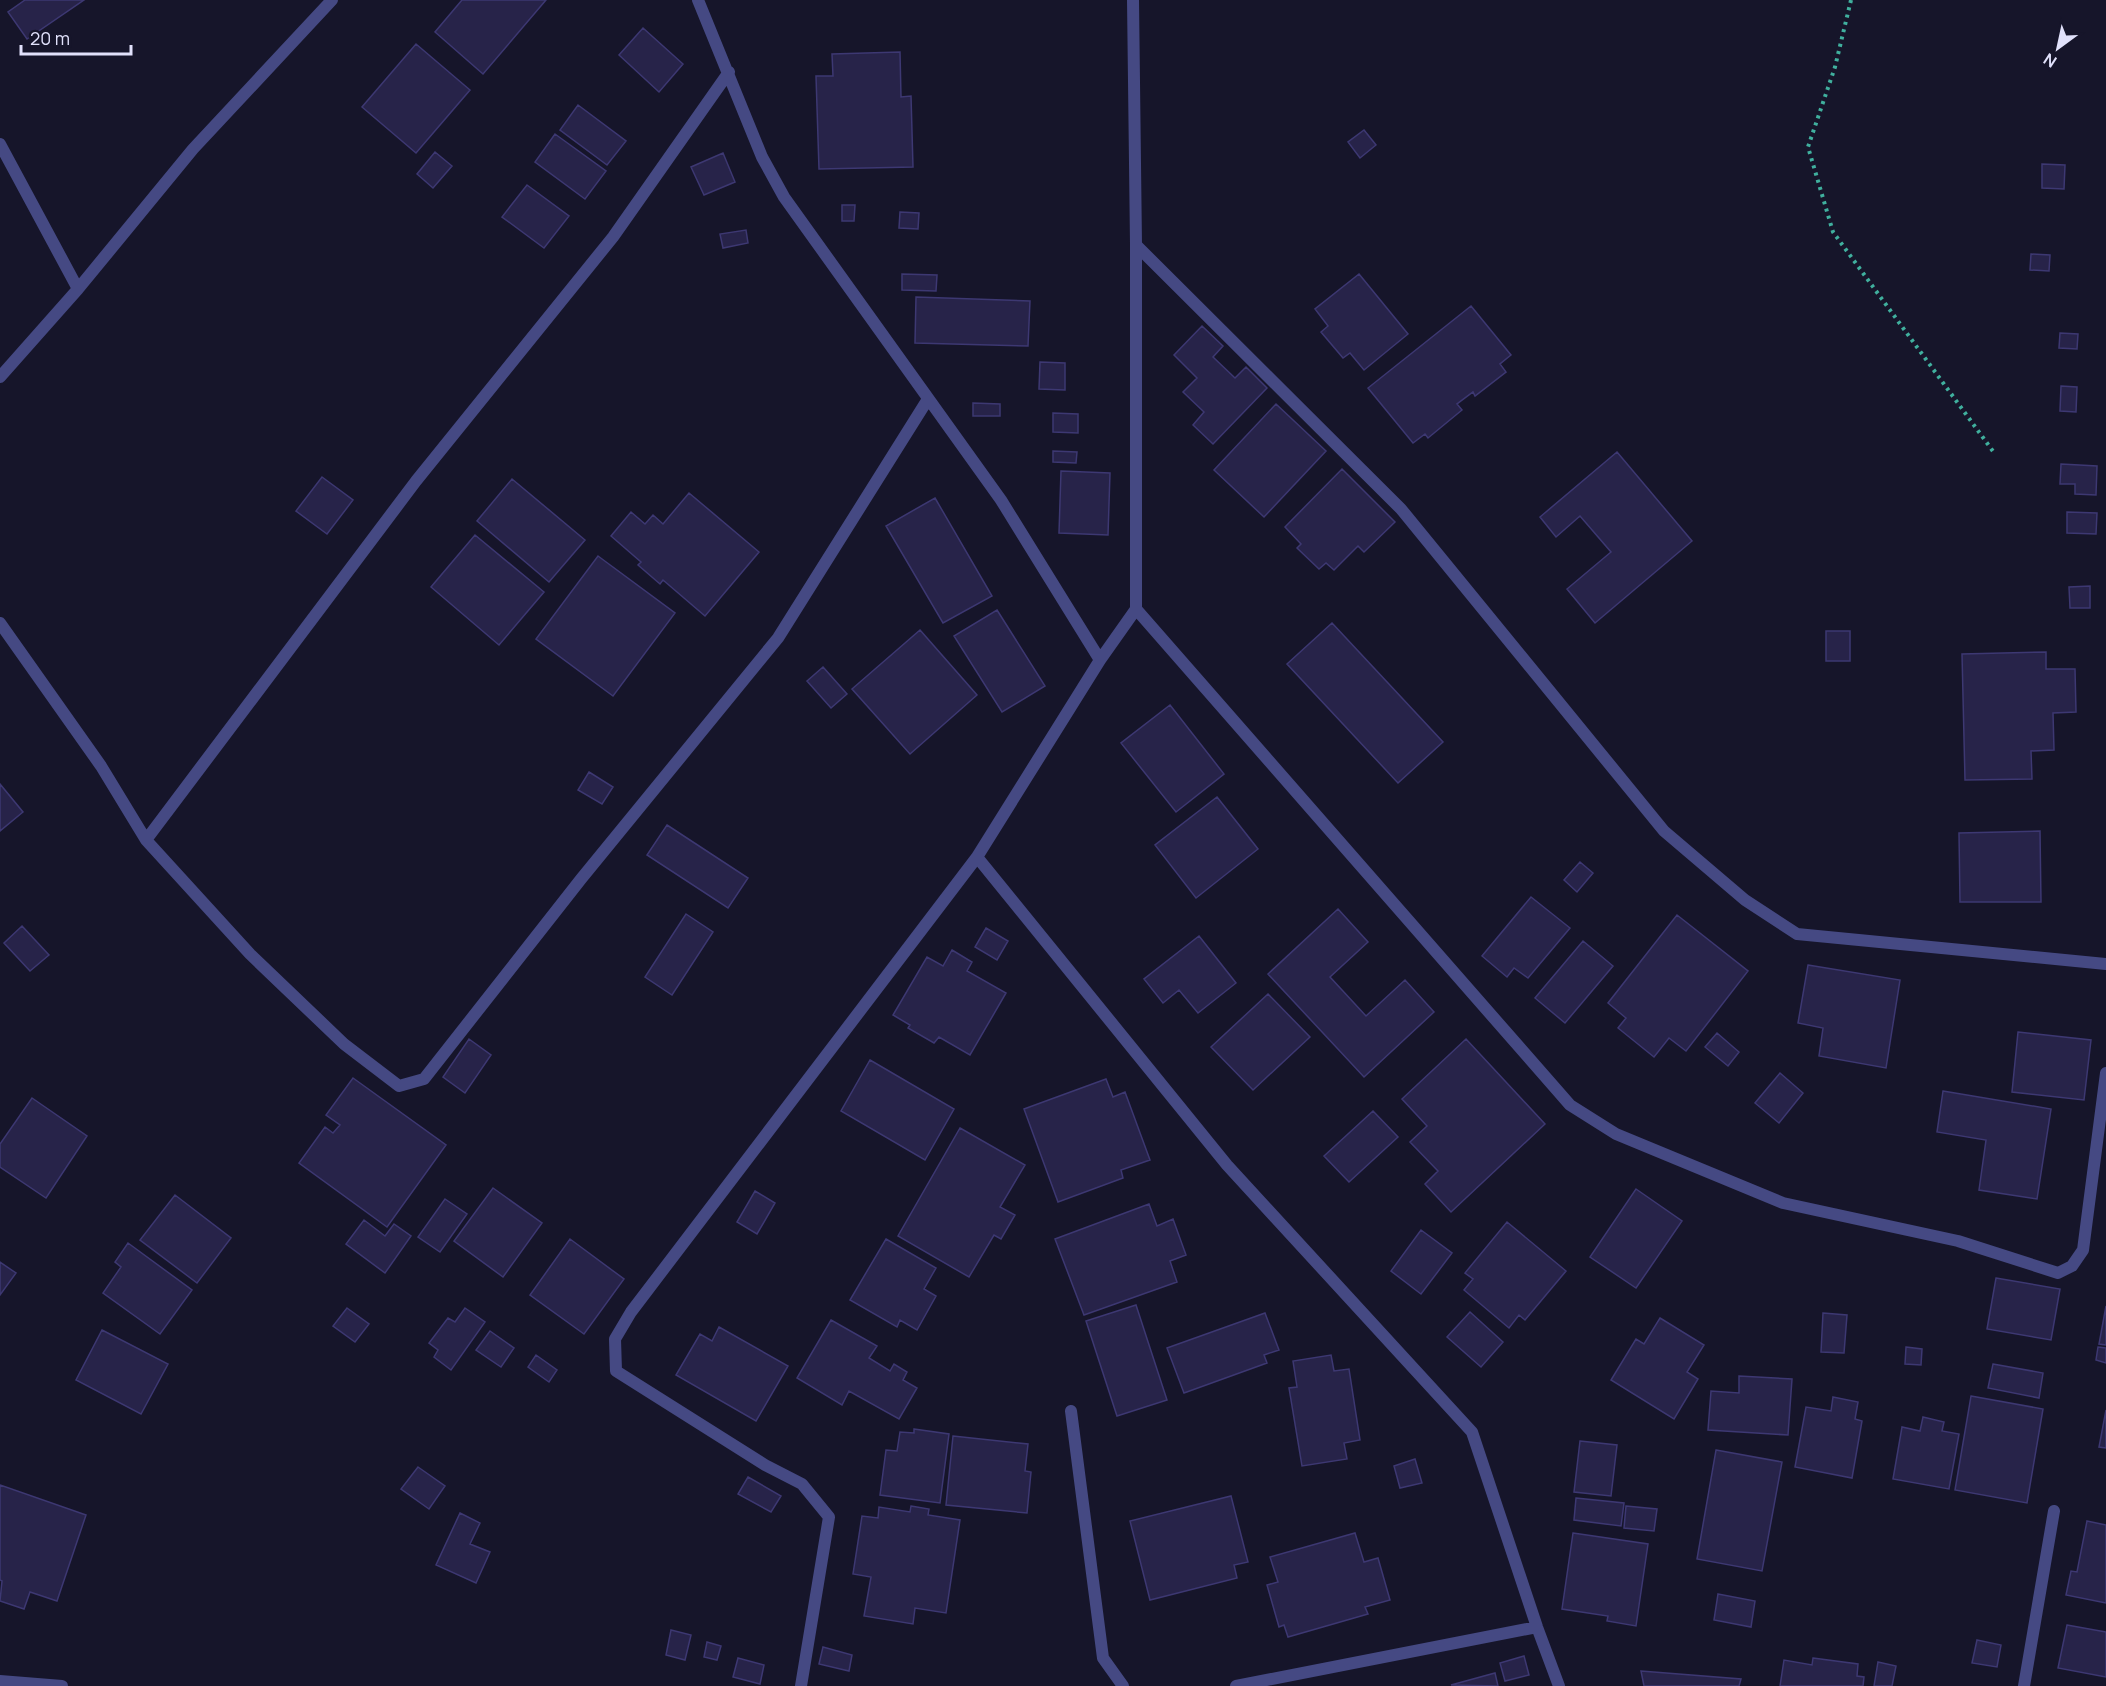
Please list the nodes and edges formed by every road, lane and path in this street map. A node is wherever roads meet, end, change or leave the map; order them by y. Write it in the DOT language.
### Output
graph roads {
  1 [pos="698,0"];
  2 [pos="1133,0"];
  3 [pos="1851,0"];
  4 [pos="325,3"];
  5 [pos="729,72"];
  6 [pos="0,144"];
  7 [pos="1136,245"];
  8 [pos="78,289"];
  9 [pos="0,377"];
  10 [pos="928,399"];
  11 [pos="1995,454"];
  12 [pos="1136,609"];
  13 [pos="0,623"];
  14 [pos="1100,660"];
  15 [pos="146,840"];
  16 [pos="976,857"];
  17 [pos="2106,964"];
  18 [pos="2106,1072"];
  19 [pos="1071,1411"];
  20 [pos="2054,1510"];
  21 [pos="1538,1627"];
  22 [pos="0,1681"];
  23 [pos="62,1686"];
  24 [pos="801,1686"];
  25 [pos="1123,1686"];
  26 [pos="1236,1686"];
  27 [pos="1559,1686"];
  28 [pos="2024,1686"];
  1 -- 5 [label="street"];
  2 -- 7 [label="street"];
  3 -- 11 [label="path"];
  4 -- 8 [label="street"];
  5 -- 10 [label="street"];
  5 -- 15 [label="street"];
  6 -- 8 [label="street"];
  7 -- 12 [label="street"];
  7 -- 17 [label="street"];
  8 -- 9 [label="street"];
  10 -- 14 [label="street"];
  10 -- 15 [label="street"];
  12 -- 14 [label="street"];
  12 -- 18 [label="street"];
  13 -- 15 [label="street"];
  14 -- 16 [label="street"];
  16 -- 21 [label="street"];
  16 -- 24 [label="street"];
  19 -- 25 [label="street"];
  20 -- 28 [label="street"];
  21 -- 26 [label="street"];
  21 -- 27 [label="street"];
  22 -- 23 [label="street"];
}
